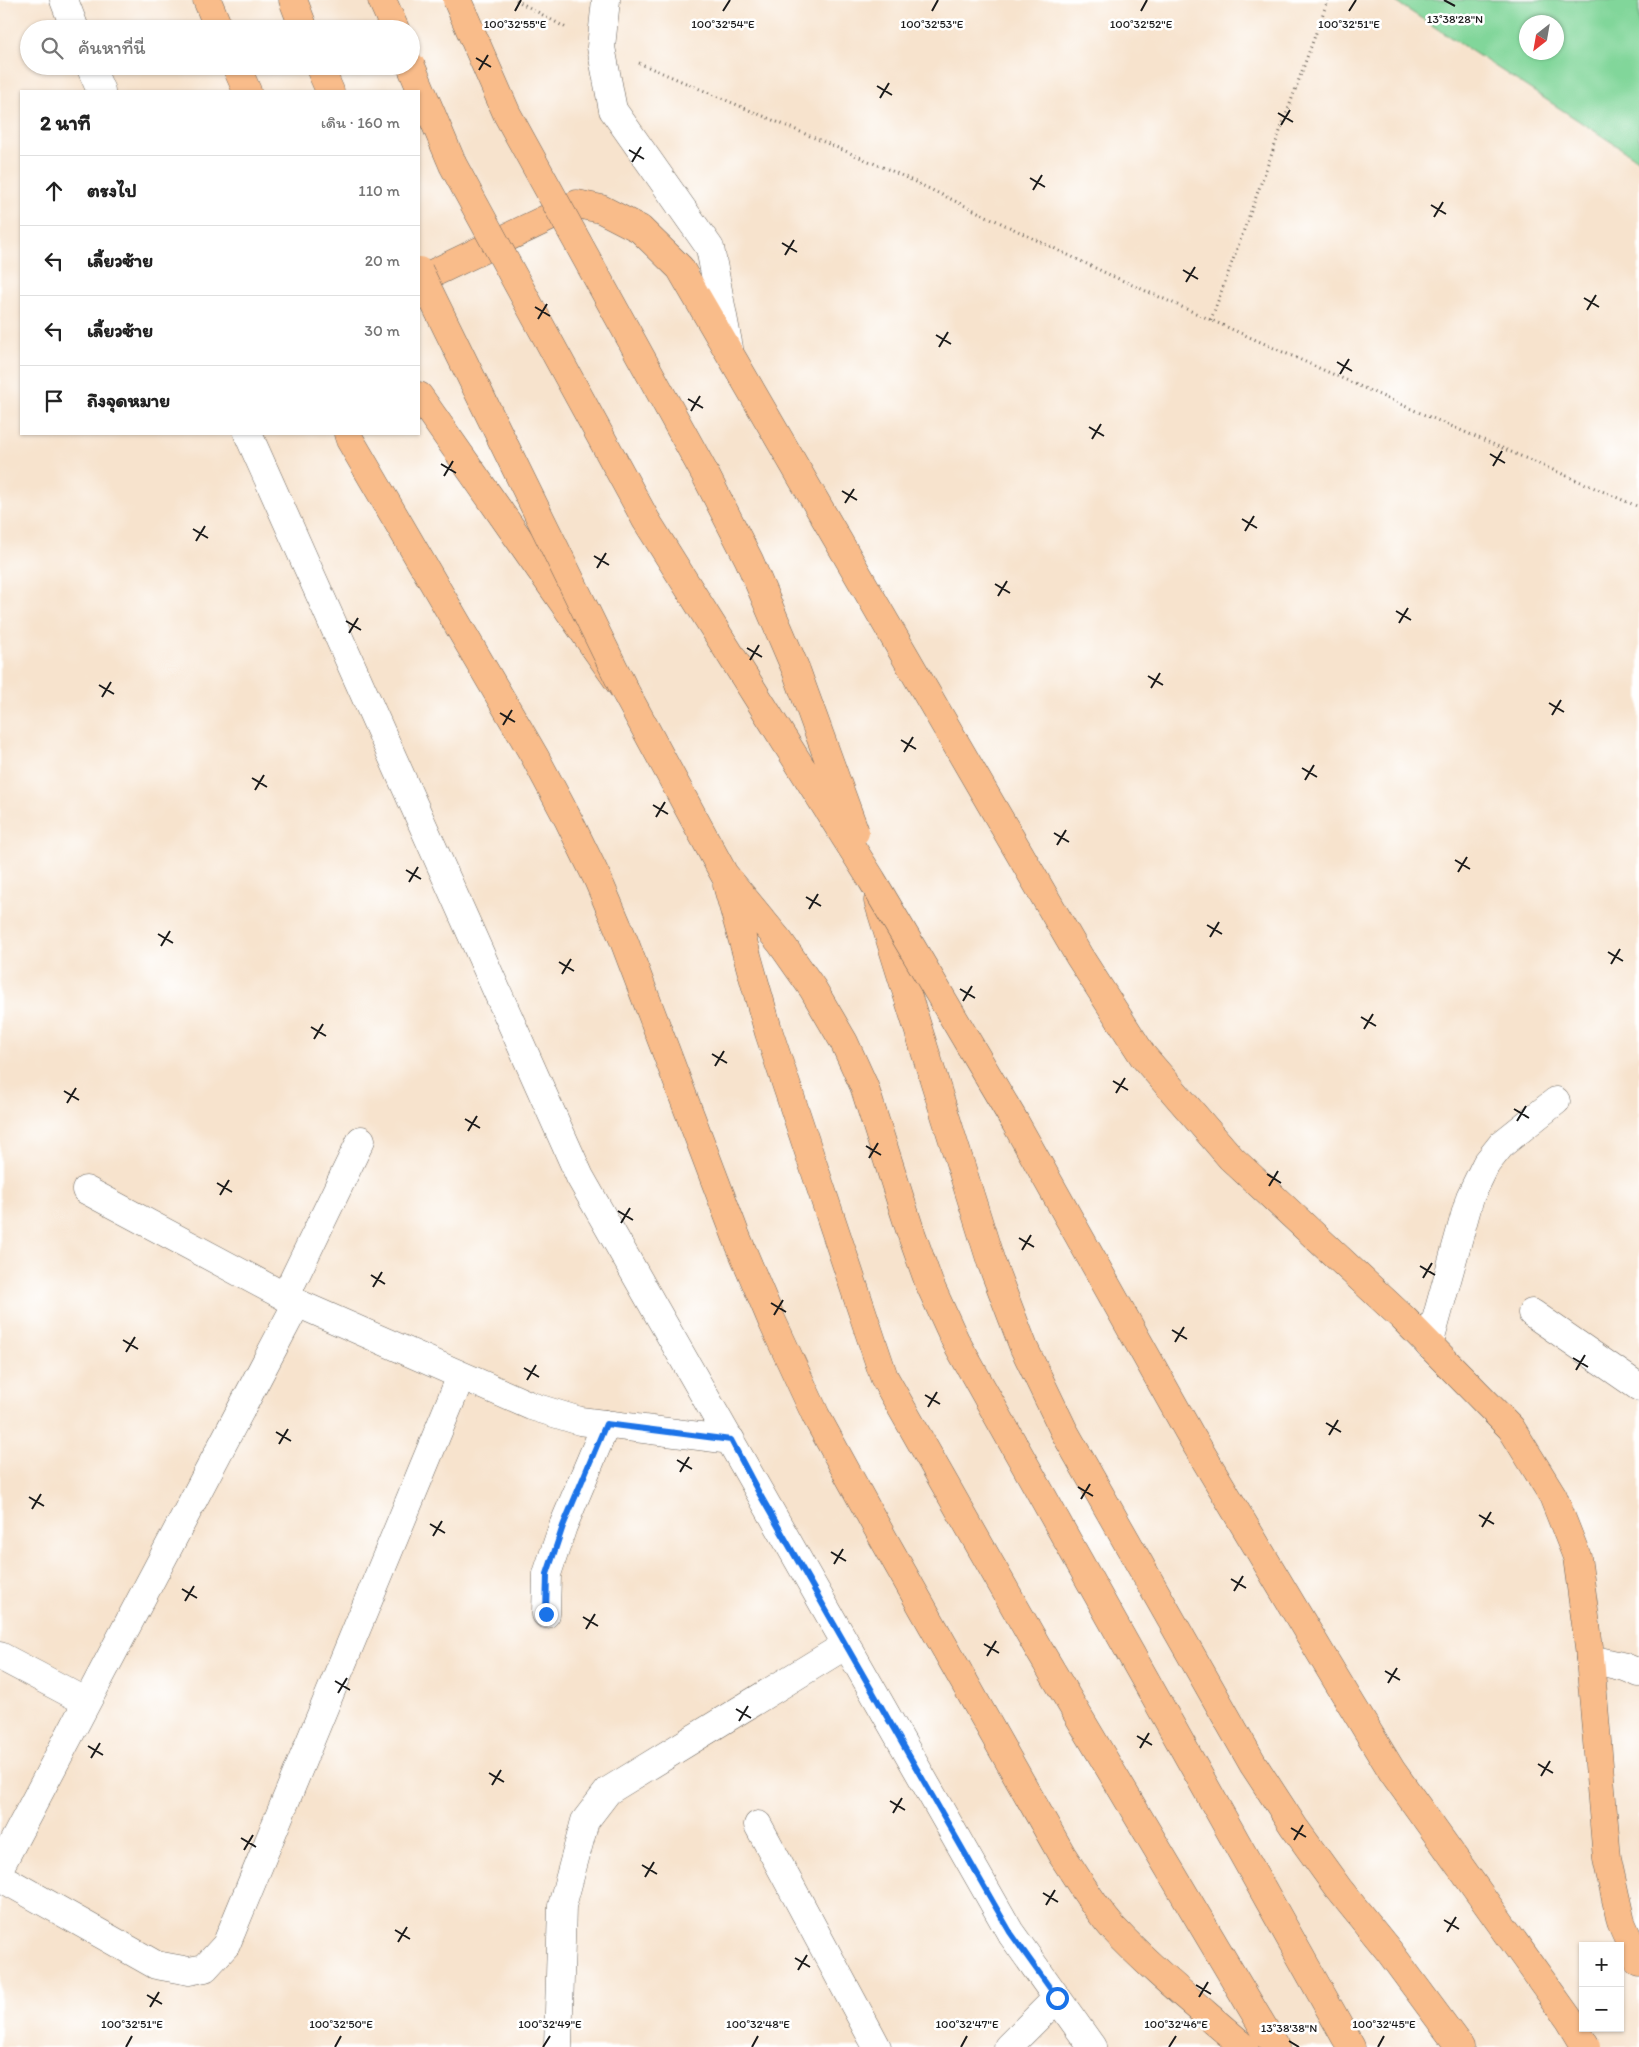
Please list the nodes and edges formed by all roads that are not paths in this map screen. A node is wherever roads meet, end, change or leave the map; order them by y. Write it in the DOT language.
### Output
graph roads {
  1 [pos="64,0"];
  2 [pos="207,0"];
  3 [pos="293,0"];
  4 [pos="382,0"];
  5 [pos="457,0"];
  6 [pos="606,0"];
  7 [pos="72,20"];
  8 [pos="216,20"];
  9 [pos="301,20"];
  10 [pos="391,20"];
  11 [pos="94,75"];
  12 [pos="240,75"];
  13 [pos="322,75"];
  14 [pos="415,75"];
  15 [pos="100,90"];
  16 [pos="247,90"];
  17 [pos="330,90"];
  18 [pos="420,273"];
  19 [pos="420,280"];
  20 [pos="729,352"];
  21 [pos="420,397"];
  22 [pos="248,435"];
  23 [pos="348,435"];
  24 [pos="625,691"];
  25 [pos="724,874"];
  26 [pos="872,880"];
  27 [pos="1556,1100"];
  28 [pos="361,1140"];
  29 [pos="86,1190"];
  30 [pos="291,1300"];
  31 [pos="1532,1313"];
  32 [pos="1429,1345"];
  33 [pos="461,1376"];
  34 [pos="1639,1387"];
  35 [pos="606,1424"];
  36 [pos="731,1440"];
  37 [pos="546,1614"];
  38 [pos="846,1645"];
  39 [pos="0,1656"];
  40 [pos="1590,1659"];
  41 [pos="1639,1673"];
  42 [pos="87,1702"];
  43 [pos="758,1825"];
  44 [pos="0,1866"];
  45 [pos="0,1877"];
  46 [pos="1639,1963"];
  47 [pos="1057,1998"];
  48 [pos="558,2047"];
  49 [pos="877,2047"];
  50 [pos="1008,2047"];
  51 [pos="1092,2047"];
  52 [pos="1244,2047"];
  53 [pos="1275,2047"];
  54 [pos="1351,2047"];
  55 [pos="1460,2047"];
  56 [pos="1586,2047"];
  1 -- 7 [label="street"];
  2 -- 8 [label="highway"];
  3 -- 9 [label="highway"];
  4 -- 10 [label="highway"];
  5 -- 26 [label="highway, bridge"];
  6 -- 20 [label="street"];
  11 -- 15 [label="street"];
  12 -- 16 [label="highway"];
  13 -- 17 [label="highway"];
  14 -- 26 [label="highway, bridge"];
  18 -- 24 [label="highway, bridge"];
  19 -- 20 [label="highway"];
  20 -- 32 [label="highway"];
  21 -- 24 [label="highway, bridge"];
  22 -- 36 [label="street"];
  23 -- 52 [label="highway"];
  24 -- 25 [label="highway"];
  25 -- 53 [label="highway"];
  25 -- 54 [label="highway"];
  26 -- 55 [label="highway, bridge"];
  26 -- 56 [label="highway, bridge"];
  27 -- 32 [label="street"];
  28 -- 30 [label="street"];
  29 -- 30 [label="street"];
  30 -- 33 [label="street"];
  30 -- 42 [label="street"];
  31 -- 34 [label="street"];
  32 -- 40 [label="highway"];
  33 -- 35 [label="street"];
  33 -- 45 [label="street"];
  35 -- 36 [label="street"];
  35 -- 37 [label="street"];
  36 -- 38 [label="street"];
  38 -- 47 [label="street"];
  38 -- 48 [label="street"];
  39 -- 42 [label="street"];
  40 -- 41 [label="street"];
  40 -- 46 [label="highway"];
  42 -- 44 [label="street"];
  43 -- 49 [label="street"];
  47 -- 50 [label="street"];
  47 -- 51 [label="street"];
}
